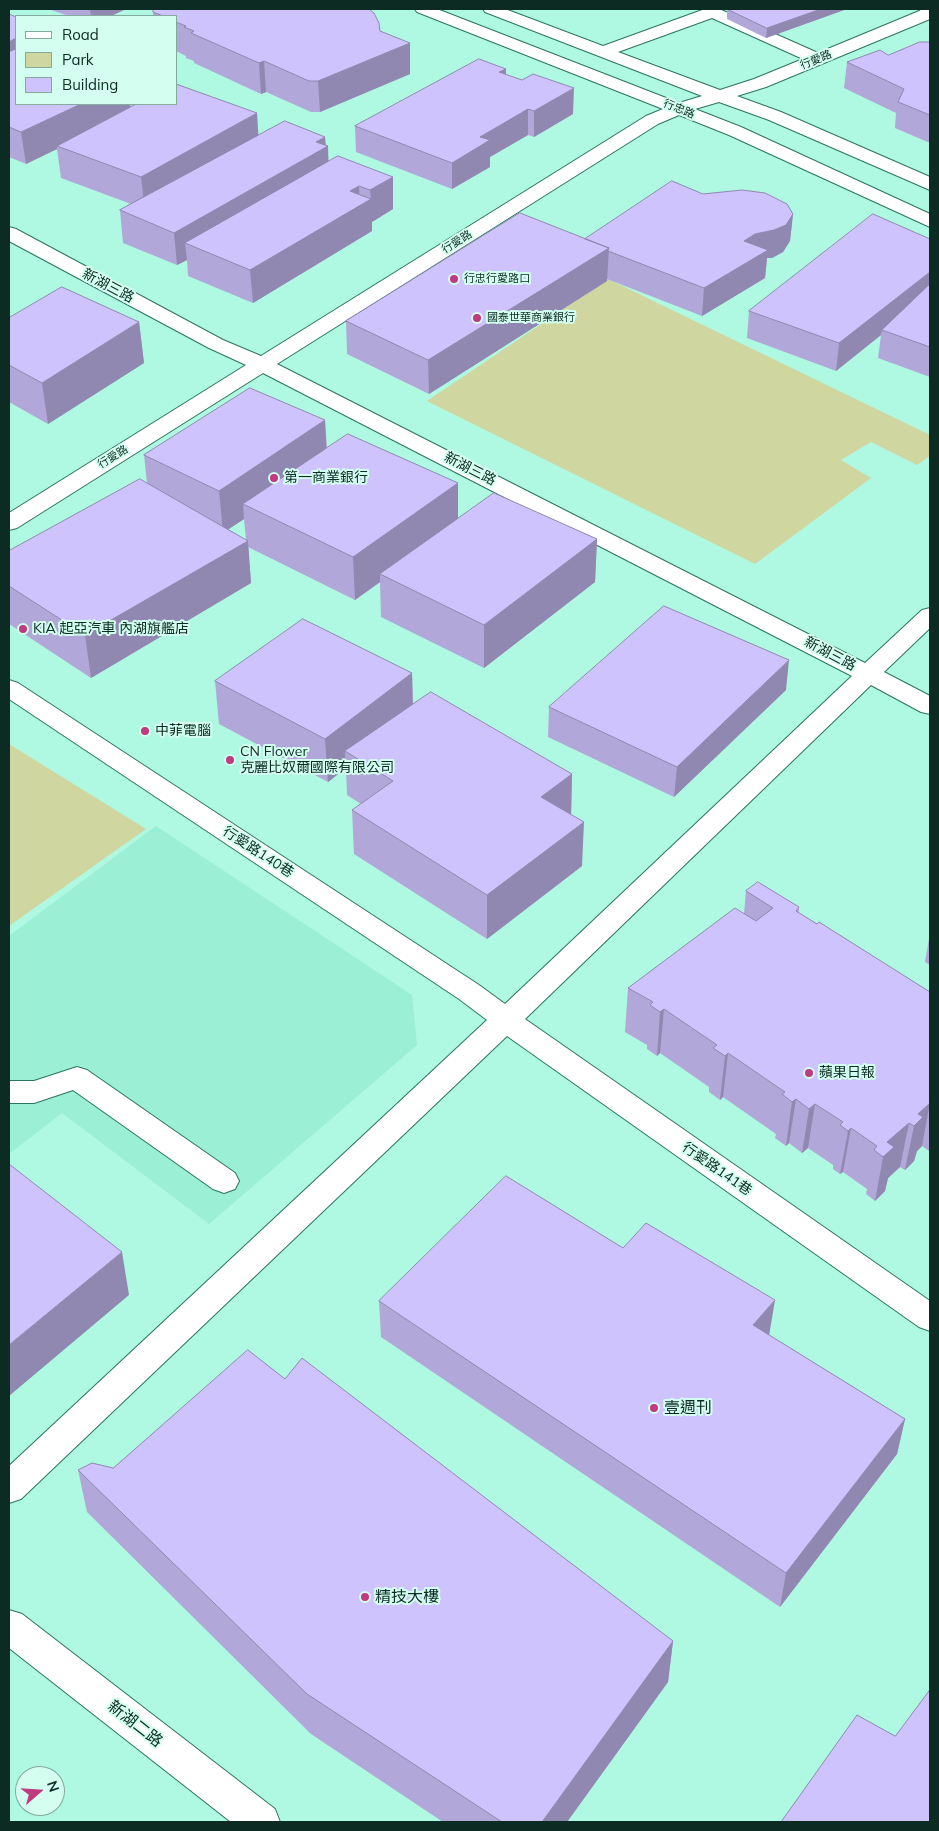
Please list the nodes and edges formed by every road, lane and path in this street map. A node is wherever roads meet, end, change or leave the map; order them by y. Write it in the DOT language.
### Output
graph roads {
  1 [pos="423,9"];
  2 [pos="491,9"];
  3 [pos="537,9"];
  4 [pos="927,9"];
  5 [pos="930,12"];
  6 [pos="511,17"];
  7 [pos="602,52"];
  8 [pos="817,59"];
  9 [pos="718,96"];
  10 [pos="678,109"];
  11 [pos="930,184"];
  12 [pos="930,221"];
  13 [pos="9,233"];
  14 [pos="262,364"];
  15 [pos="9,523"];
  16 [pos="930,615"];
  17 [pos="868,674"];
  18 [pos="9,688"];
  19 [pos="930,706"];
  20 [pos="505,1019"];
  21 [pos="9,1092"];
  22 [pos="224,1181"];
  23 [pos="930,1318"];
  24 [pos="9,1488"];
  25 [pos="9,1626"];
  26 [pos="261,1822"];
  1 -- 10 [label="street, 行忠路"];
  2 -- 6 [label="street, 行忠路"];
  3 -- 6 [label="street"];
  4 -- 5 [label="street"];
  5 -- 8 [label="street, 行愛路"];
  6 -- 7 [label="street, 行忠路"];
  7 -- 8 [label="street"];
  7 -- 9 [label="street, 行忠路"];
  8 -- 9 [label="street, 行愛路"];
  9 -- 10 [label="street, 行愛路"];
  9 -- 11 [label="street, 行忠路"];
  10 -- 12 [label="street, 行忠路"];
  10 -- 14 [label="street, 行愛路"];
  13 -- 14 [label="street, 新湖三路"];
  14 -- 15 [label="street, 行愛路"];
  14 -- 17 [label="street, 新湖三路"];
  16 -- 17 [label="street"];
  17 -- 19 [label="street, 新湖三路"];
  17 -- 20 [label="street"];
  18 -- 20 [label="street, 行愛路140巷"];
  20 -- 23 [label="street, 行愛路141巷"];
  20 -- 24 [label="street"];
  21 -- 22 [label="street"];
  25 -- 26 [label="street, 新湖二路"];
}
